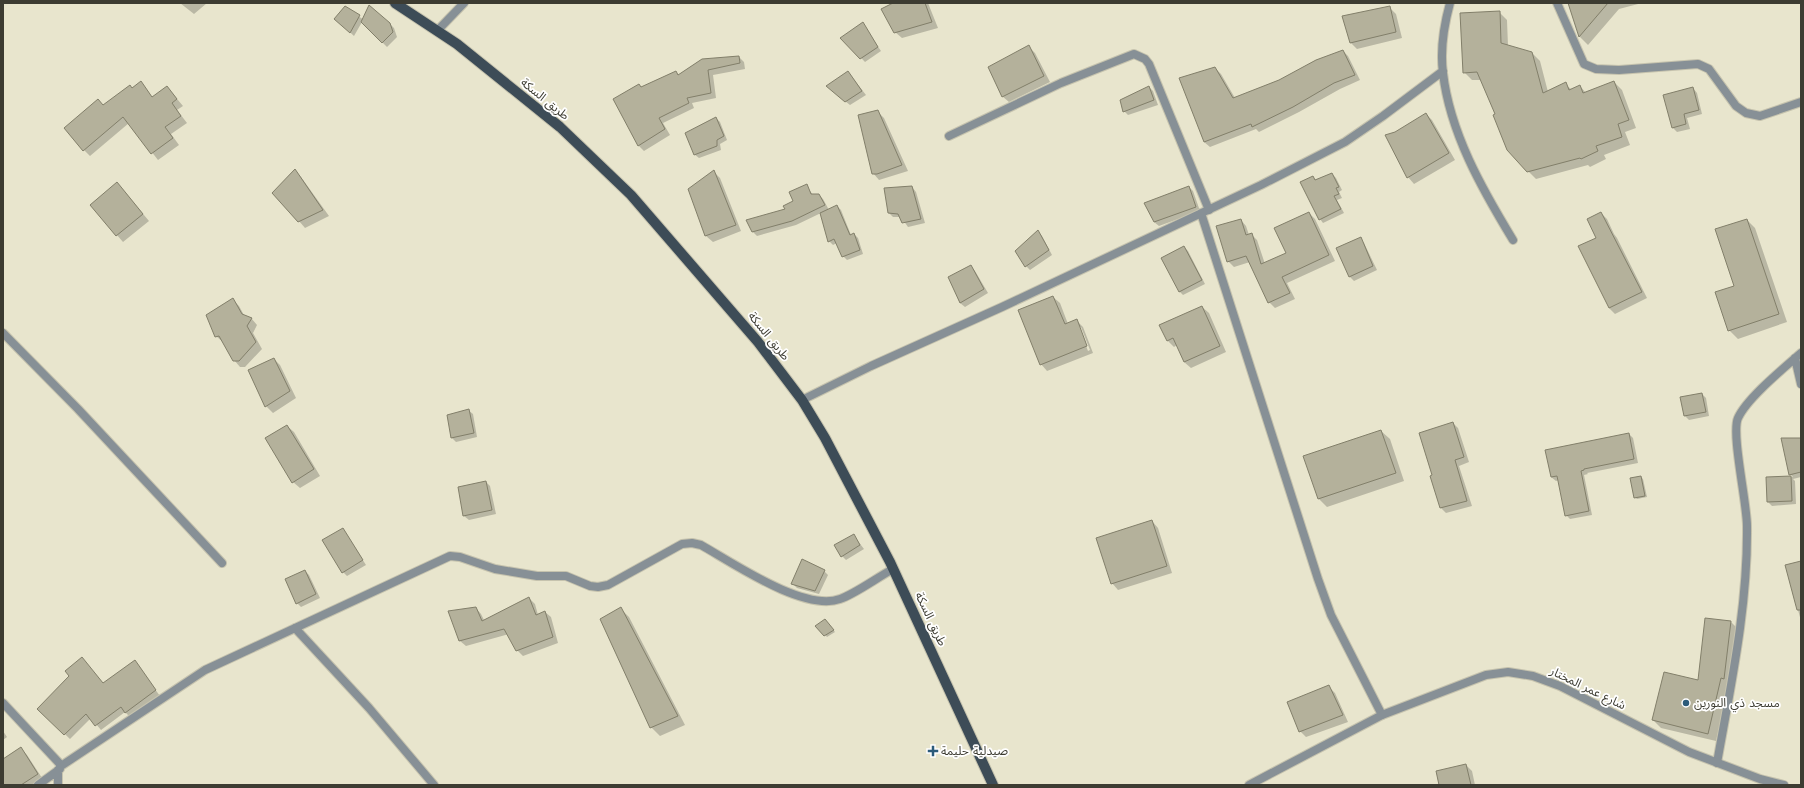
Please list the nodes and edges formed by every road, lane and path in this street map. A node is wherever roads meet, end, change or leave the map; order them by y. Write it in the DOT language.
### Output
graph roads {
  1 [pos="395,3"];
  2 [pos="464,3"];
  3 [pos="1450,3"];
  4 [pos="1557,3"];
  5 [pos="437,31"];
  6 [pos="1443,71"];
  7 [pos="1801,102"];
  8 [pos="949,136"];
  9 [pos="1205,211"];
  10 [pos="1513,240"];
  11 [pos="3,334"];
  12 [pos="1798,355"];
  13 [pos="1801,384"];
  14 [pos="802,400"];
  15 [pos="222,563"];
  16 [pos="893,569"];
  17 [pos="295,628"];
  18 [pos="3,703"];
  19 [pos="1382,715"];
  20 [pos="1717,763"];
  21 [pos="60,768"];
  22 [pos="38,785"];
  23 [pos="58,785"];
  24 [pos="434,785"];
  25 [pos="993,785"];
  26 [pos="1249,785"];
  27 [pos="1784,785"];
  1 -- 5 [label="main road, طريق السكة"];
  2 -- 5 [label="street"];
  3 -- 6 [label="street"];
  4 -- 7 [label="street"];
  5 -- 14 [label="main road, طريق السكة"];
  6 -- 9 [label="street"];
  6 -- 10 [label="street"];
  8 -- 9 [label="street"];
  9 -- 14 [label="street"];
  9 -- 19 [label="street"];
  11 -- 15 [label="street"];
  12 -- 13 [label="street"];
  12 -- 20 [label="street"];
  14 -- 16 [label="main road, طريق السكة"];
  16 -- 17 [label="street"];
  16 -- 25 [label="main road, طريق السكة"];
  17 -- 21 [label="street"];
  17 -- 24 [label="street"];
  18 -- 21 [label="street"];
  19 -- 20 [label="street, شارع عمر المختار"];
  19 -- 26 [label="street, شارع عمر المختار"];
  20 -- 27 [label="street, شارع عمر المختار"];
  21 -- 22 [label="street"];
  21 -- 23 [label="street"];
}
